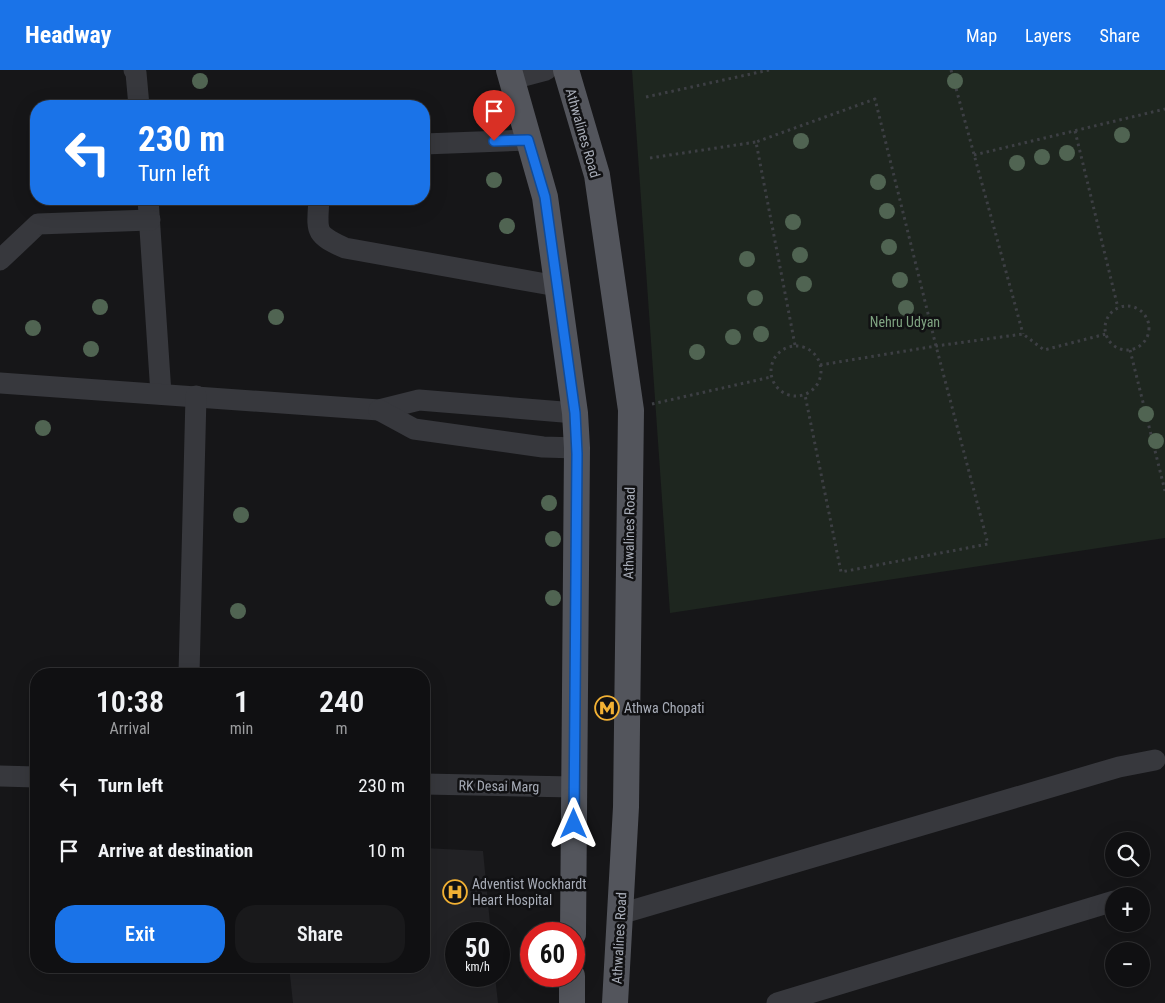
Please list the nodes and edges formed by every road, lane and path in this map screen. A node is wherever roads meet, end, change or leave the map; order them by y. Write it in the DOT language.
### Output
graph roads {
  1 [pos="134,70"];
  2 [pos="546,70"];
  3 [pos="566,70"];
  4 [pos="769,70"];
  5 [pos="951,70"];
  6 [pos="510,75"];
  7 [pos="646,97"];
  8 [pos="138,100"];
  9 [pos="1165,109"];
  10 [pos="1075,131"];
  11 [pos="528,140"];
  12 [pos="756,142"];
  13 [pos="430,144"];
  14 [pos="974,155"];
  15 [pos="650,158"];
  16 [pos="149,205"];
  17 [pos="318,205"];
  18 [pos="150,220"];
  19 [pos="0,260"];
  20 [pos="557,286"];
  21 [pos="1118,308"];
  22 [pos="1023,334"];
  23 [pos="1106,334"];
  24 [pos="794,345"];
  25 [pos="936,346"];
  26 [pos="1130,350"];
  27 [pos="820,365"];
  28 [pos="771,376"];
  29 [pos="0,383"];
  30 [pos="161,394"];
  31 [pos="196,396"];
  32 [pos="805,396"];
  33 [pos="379,410"];
  34 [pos="631,410"];
  35 [pos="575,413"];
  36 [pos="577,448"];
  37 [pos="1165,491"];
  38 [pos="189,668"];
  39 [pos="1154,760"];
  40 [pos="0,776"];
  41 [pos="30,777"];
  42 [pos="430,784"];
  43 [pos="574,787"];
  44 [pos="1105,904"];
  45 [pos="620,914"];
  46 [pos="573,922"];
  47 [pos="572,987"];
  48 [pos="572,1003"];
  49 [pos="615,1003"];
  50 [pos="777,1003"];
  1 -- 8 [label="street"];
  2 -- 6 [label="street"];
  3 -- 34 [label="main road, Athwalines Road"];
  4 -- 7 [label="path"];
  5 -- 14 [label="path"];
  6 -- 11 [label="main road"];
  9 -- 10 [label="path"];
  10 -- 14 [label="path"];
  10 -- 21 [label="path"];
  11 -- 13 [label="street"];
  11 -- 20 [label="main road"];
  12 -- 15 [label="path"];
  12 -- 24 [label="path"];
  12 -- 25 [label="path"];
  14 -- 22 [label="path"];
  16 -- 18 [label="street"];
  17 -- 20 [label="street"];
  18 -- 19 [label="street"];
  18 -- 30 [label="street"];
  20 -- 35 [label="main road"];
  21 -- 23 [label="path"];
  21 -- 26 [label="path"];
  22 -- 23 [label="path"];
  22 -- 25 [label="path"];
  23 -- 26 [label="path"];
  24 -- 27 [label="path"];
  24 -- 28 [label="path"];
  25 -- 27 [label="path"];
  25 -- 32 [label="path"];
  26 -- 37 [label="path"];
  27 -- 32 [label="path"];
  28 -- 32 [label="path"];
  28 -- 34 [label="path"];
  29 -- 30 [label="street"];
  30 -- 31 [label="street"];
  31 -- 33 [label="street"];
  31 -- 38 [label="street"];
  33 -- 35 [label="street"];
  33 -- 36 [label="street"];
  34 -- 45 [label="main road, Athwalines Road"];
  35 -- 36 [label="main road"];
  36 -- 43 [label="main road"];
  39 -- 45 [label="street"];
  40 -- 41 [label="street"];
  42 -- 43 [label="street, RK Desai Marg"];
  43 -- 46 [label="main road"];
  44 -- 50 [label="street"];
  45 -- 49 [label="main road, Athwalines Road"];
  47 -- 48 [label="main road"];
}
